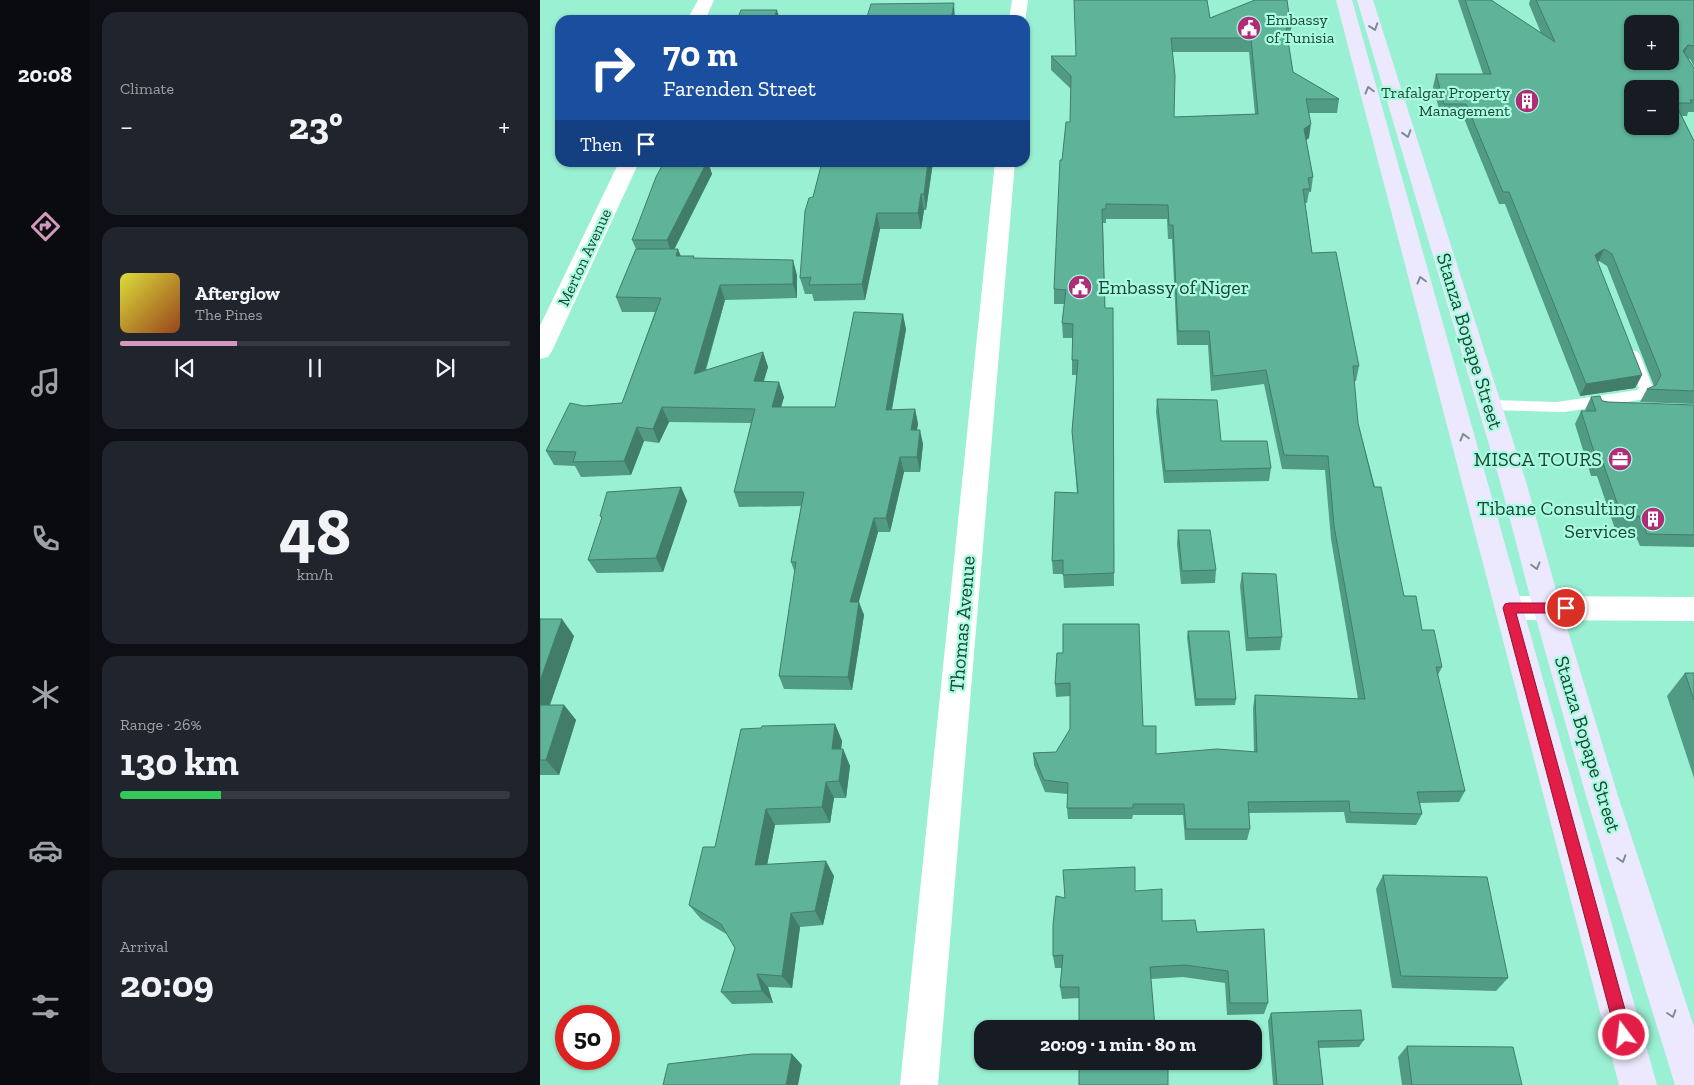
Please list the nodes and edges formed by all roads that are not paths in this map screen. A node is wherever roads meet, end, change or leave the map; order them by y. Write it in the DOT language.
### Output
graph roads {
  1 [pos="706,0"];
  2 [pos="1020,0"];
  3 [pos="1344,0"];
  4 [pos="1365,0"];
  5 [pos="698,15"];
  6 [pos="1018,15"];
  7 [pos="627,167"];
  8 [pos="1005,167"];
  9 [pos="1629,345"];
  10 [pos="540,351"];
  11 [pos="1490,405"];
  12 [pos="1555,407"];
  13 [pos="1644,409"];
  14 [pos="1509,608"];
  15 [pos="1548,608"];
  16 [pos="1694,609"];
  17 [pos="919,1085"];
  18 [pos="1638,1085"];
  19 [pos="1694,1085"];
  1 -- 5 [label="street"];
  2 -- 6 [label="street"];
  14 -- 3 [label="main road, Stanza Bopape Street, one-way"];
  4 -- 11 [label="main road, Stanza Bopape Street, one-way"];
  7 -- 10 [label="street, Merton Avenue"];
  8 -- 17 [label="street, Thomas Avenue"];
  9 -- 12 [label="lane"];
  11 -- 12 [label="lane"];
  11 -- 15 [label="main road, Stanza Bopape Street, one-way"];
  12 -- 13 [label="lane"];
  14 -- 15 [label="street"];
  14 -- 18 [label="main road, Stanza Bopape Street"];
  15 -- 16 [label="street"];
  15 -- 19 [label="main road, Stanza Bopape Street, one-way"];
}
